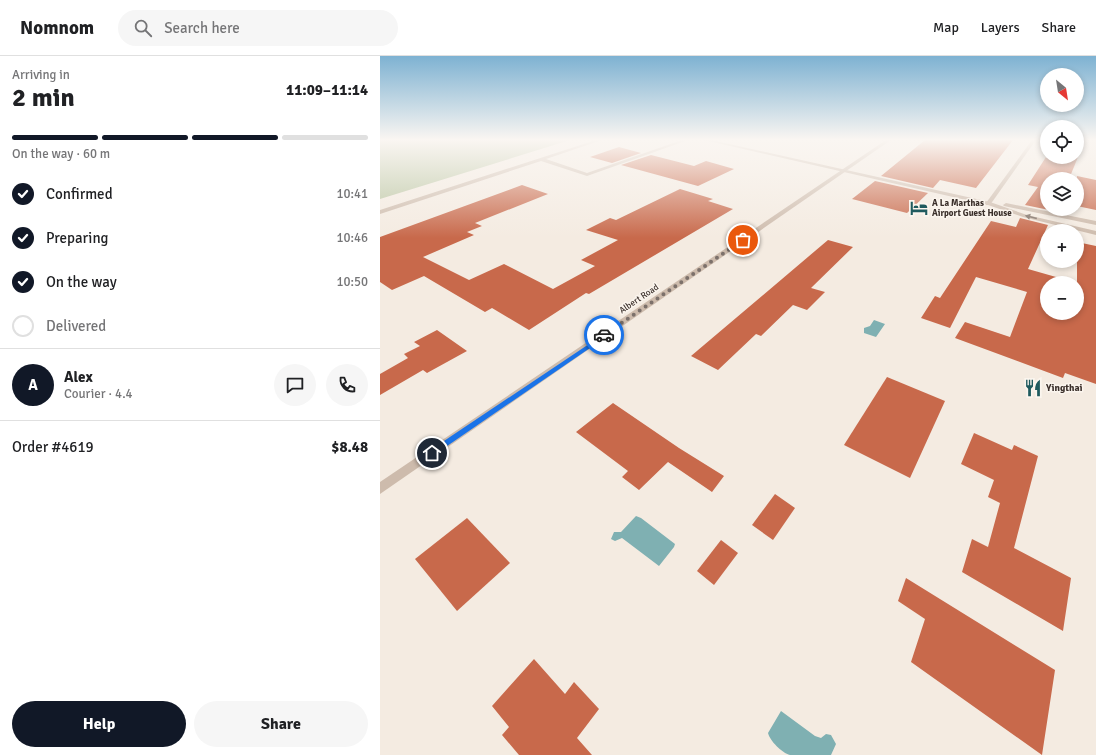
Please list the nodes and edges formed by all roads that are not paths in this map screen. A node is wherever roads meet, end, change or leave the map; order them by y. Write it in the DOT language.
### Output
graph roads {
  1 [pos="500,173"];
  2 [pos="581,173"];
  3 [pos="595,173"];
  4 [pos="841,173"];
  5 [pos="850,173"];
  6 [pos="1011,173"];
  7 [pos="989,204"];
  8 [pos="380,212"];
  9 [pos="1096,223"];
  10 [pos="1096,233"];
  11 [pos="380,489"];
  1 -- 8 [label="street"];
  2 -- 3 [label="street"];
  4 -- 11 [label="street, Albert Road"];
  5 -- 7 [label="street"];
  6 -- 7 [label="street"];
  7 -- 9 [label="street"];
  10 -- 7 [label="street, one-way"];
}
